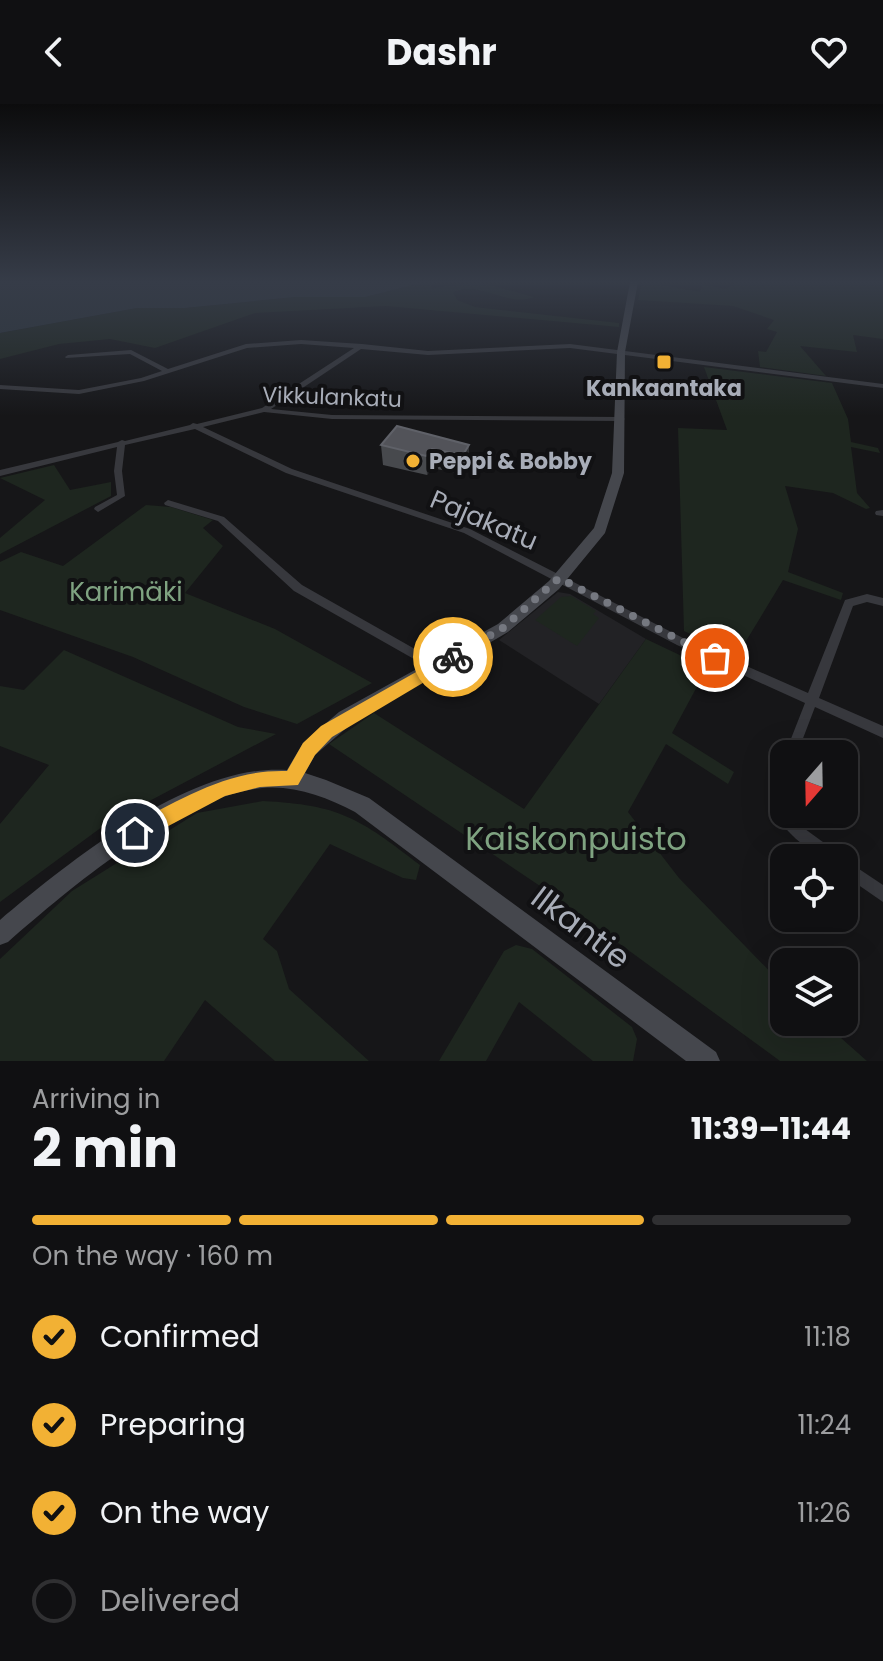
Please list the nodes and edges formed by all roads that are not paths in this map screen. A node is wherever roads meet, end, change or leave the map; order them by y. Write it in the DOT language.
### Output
graph roads {
  1 [pos="626,327"];
  2 [pos="362,346"];
  3 [pos="621,352"];
  4 [pos="68,357"];
  5 [pos="168,372"];
  6 [pos="883,386"];
  7 [pos="0,387"];
  8 [pos="264,410"];
  9 [pos="621,419"];
  10 [pos="193,425"];
  11 [pos="122,442"];
  12 [pos="0,473"];
  13 [pos="168,503"];
  14 [pos="98,509"];
  15 [pos="559,578"];
  16 [pos="883,602"];
  17 [pos="431,668"];
  18 [pos="811,701"];
  19 [pos="883,732"];
  20 [pos="796,740"];
  21 [pos="292,779"];
  22 [pos="794,828"];
  23 [pos="815,844"];
  24 [pos="858,876"];
  25 [pos="883,894"];
  26 [pos="0,934"];
  27 [pos="707,1061"];
  1 -- 3 [label="street"];
  2 -- 3 [label="street"];
  2 -- 5 [label="street"];
  2 -- 8 [label="street"];
  3 -- 6 [label="street"];
  3 -- 9 [label="street"];
  4 -- 5 [label="street"];
  5 -- 7 [label="street"];
  8 -- 9 [label="street, Vikkulankatu"];
  8 -- 10 [label="street, Vikkulankatu"];
  9 -- 15 [label="street"];
  10 -- 11 [label="street, Vikkulankatu"];
  10 -- 15 [label="street, Pajakatu"];
  11 -- 12 [label="street, Vikkulankatu"];
  11 -- 14 [label="street"];
  13 -- 17 [label="street"];
  15 -- 17 [label="street"];
  15 -- 18 [label="street, Pajakatu"];
  16 -- 18 [label="street"];
  17 -- 21 [label="street"];
  18 -- 19 [label="street, Pajakatu"];
  18 -- 20 [label="street"];
  21 -- 26 [label="street, Ilkantie"];
  21 -- 27 [label="street, Ilkantie"];
  22 -- 23 [label="street"];
  24 -- 25 [label="street"];
}
